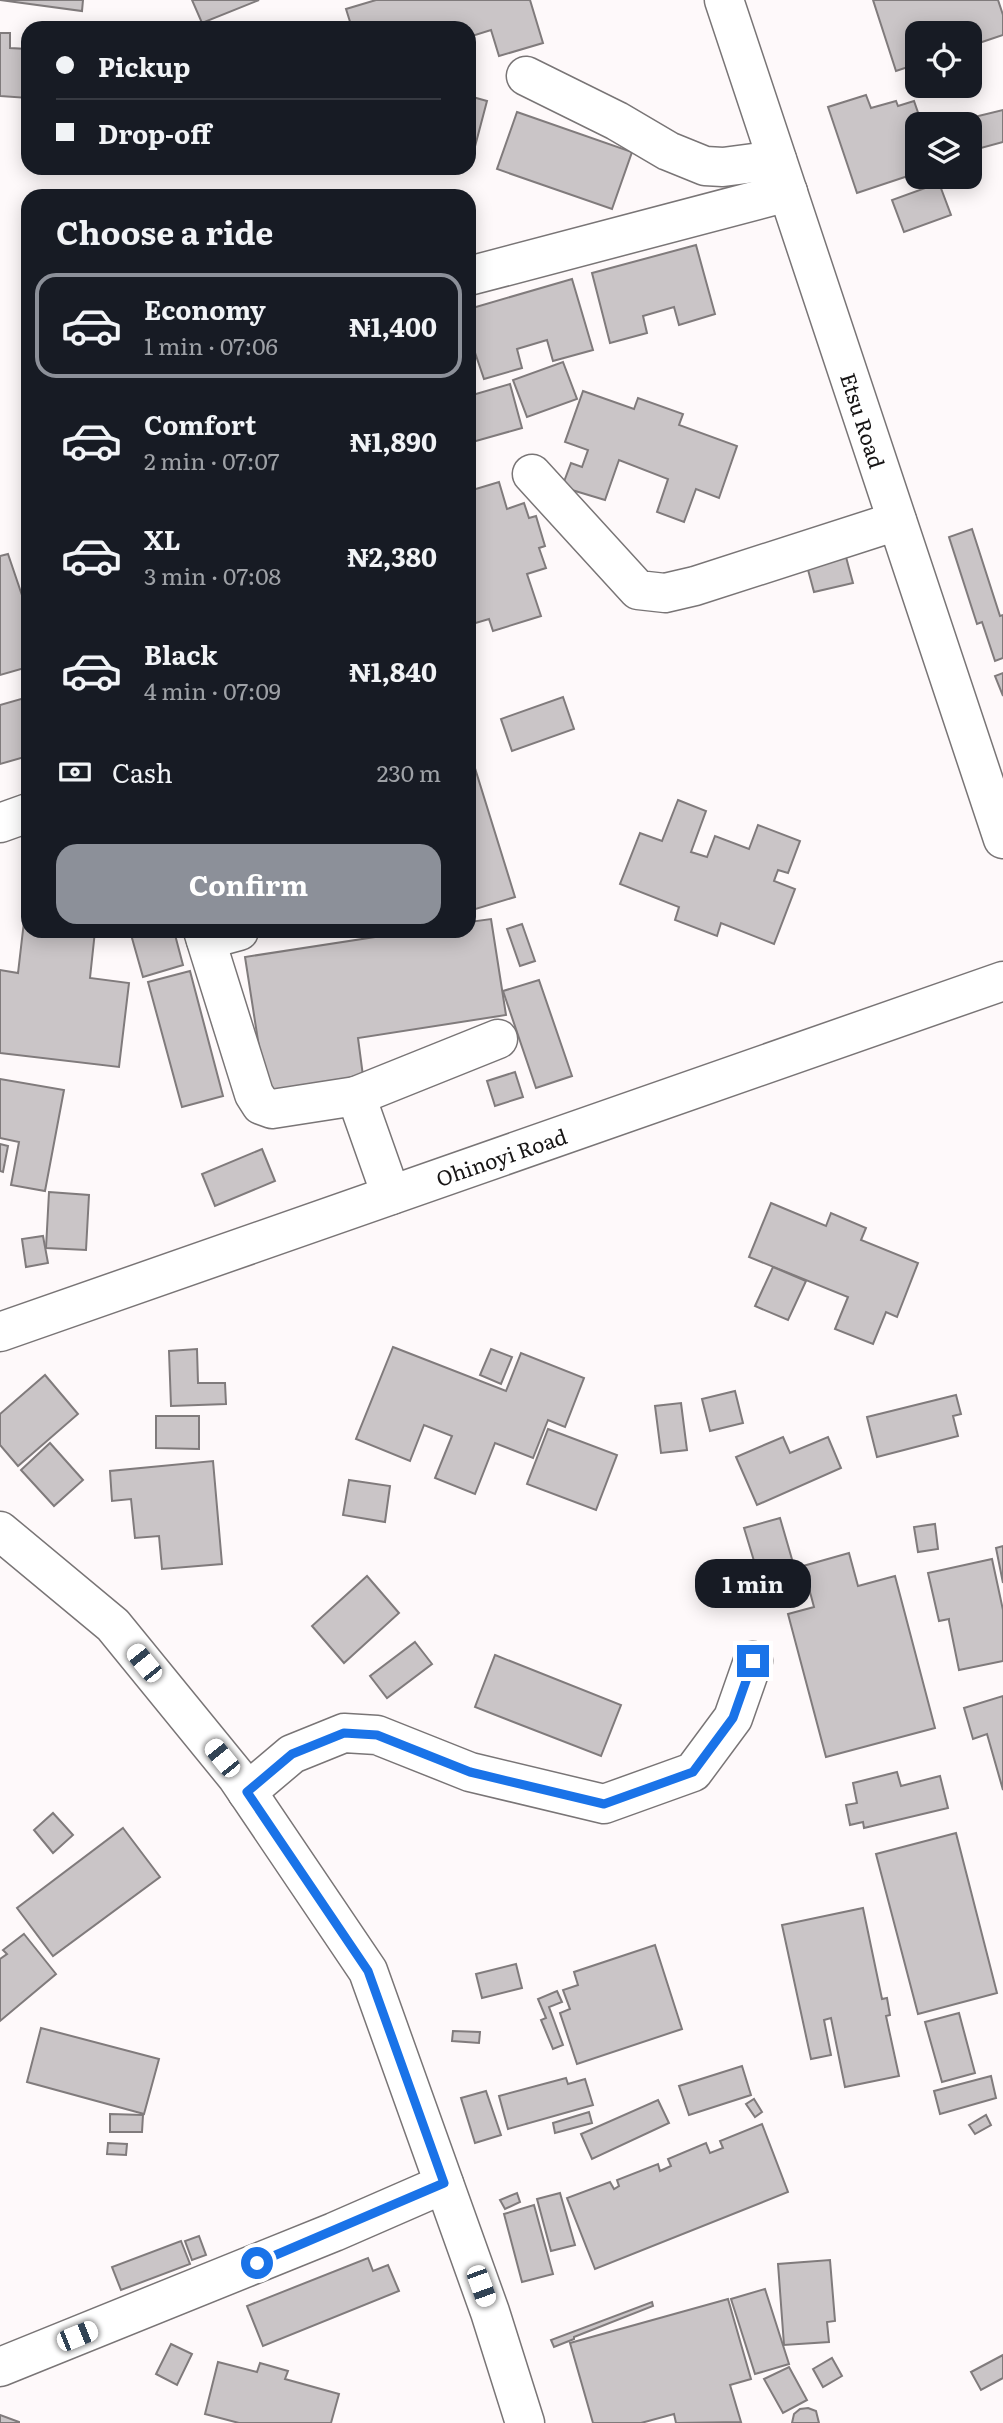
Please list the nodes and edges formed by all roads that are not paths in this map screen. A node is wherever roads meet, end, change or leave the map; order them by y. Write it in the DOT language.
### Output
graph roads {
  1 [pos="724,0"];
  2 [pos="526,76"];
  3 [pos="782,176"];
  4 [pos="476,274"];
  5 [pos="532,474"];
  6 [pos="897,521"];
  7 [pos="21,816"];
  8 [pos="0,823"];
  9 [pos="1003,839"];
  10 [pos="217,938"];
  11 [pos="1003,981"];
  12 [pos="498,1039"];
  13 [pos="356,1096"];
  14 [pos="391,1195"];
  15 [pos="0,1332"];
  16 [pos="0,1531"];
  17 [pos="753,1661"];
  18 [pos="247,1792"];
  19 [pos="444,2183"];
  20 [pos="0,2367"];
  21 [pos="525,2423"];
  1 -- 3 [label="street, Etsu Road"];
  2 -- 3 [label="street"];
  3 -- 4 [label="street"];
  3 -- 6 [label="street, Etsu Road"];
  5 -- 6 [label="street"];
  6 -- 9 [label="street, Etsu Road"];
  7 -- 8 [label="street"];
  10 -- 13 [label="street"];
  11 -- 14 [label="street, Ohinoyi Road"];
  12 -- 13 [label="street"];
  13 -- 14 [label="street"];
  14 -- 15 [label="street, Ohinoyi Road"];
  16 -- 18 [label="street"];
  17 -- 18 [label="street"];
  18 -- 19 [label="street"];
  19 -- 20 [label="street"];
  19 -- 21 [label="street"];
}
